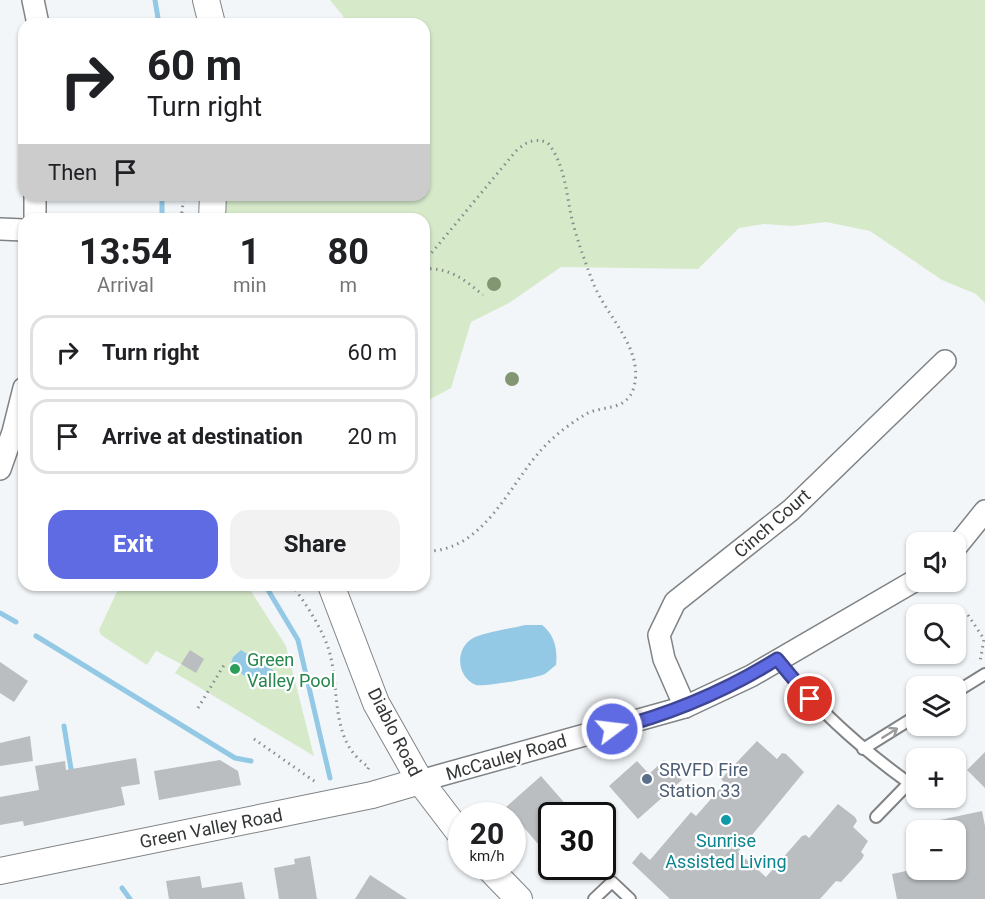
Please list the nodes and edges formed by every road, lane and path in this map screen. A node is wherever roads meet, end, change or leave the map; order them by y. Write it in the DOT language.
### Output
graph roads {
  1 [pos="33,0"];
  2 [pos="206,0"];
  3 [pos="37,18"];
  4 [pos="210,18"];
  5 [pos="0,229"];
  6 [pos="18,230"];
  7 [pos="430,255"];
  8 [pos="430,269"];
  9 [pos="483,296"];
  10 [pos="945,361"];
  11 [pos="18,412"];
  12 [pos="0,469"];
  13 [pos="985,511"];
  14 [pos="966,535"];
  15 [pos="430,551"];
  16 [pos="906,586"];
  17 [pos="296,591"];
  18 [pos="333,591"];
  19 [pos="968,615"];
  20 [pos="777,659"];
  21 [pos="985,663"];
  22 [pos="224,665"];
  23 [pos="985,674"];
  24 [pos="966,686"];
  25 [pos="685,707"];
  26 [pos="198,708"];
  27 [pos="906,722"];
  28 [pos="254,739"];
  29 [pos="863,749"];
  30 [pos="364,776"];
  31 [pos="420,781"];
  32 [pos="320,786"];
  33 [pos="876,817"];
  34 [pos="448,818"];
  35 [pos="0,870"];
  36 [pos="501,880"];
  37 [pos="519,899"];
  38 [pos="594,899"];
  39 [pos="630,899"];
  1 -- 3 [label="street"];
  2 -- 4 [label="street"];
  5 -- 6 [label="street"];
  7 -- 15 [label="path"];
  8 -- 9 [label="path"];
  10 -- 25 [label="street, Cinch Court"];
  11 -- 12 [label="street"];
  13 -- 14 [label="street"];
  16 -- 20 [label="street, McCauley Road"];
  17 -- 30 [label="path"];
  18 -- 31 [label="street, Diablo Road"];
  19 -- 21 [label="path"];
  20 -- 25 [label="street, McCauley Road"];
  20 -- 29 [label="lane"];
  22 -- 26 [label="path"];
  23 -- 24 [label="lane"];
  25 -- 31 [label="street, McCauley Road"];
  29 -- 27 [label="lane, one-way"];
  28 -- 32 [label="path"];
  29 -- 33 [label="lane"];
  31 -- 34 [label="street, Diablo Road"];
  31 -- 35 [label="street, Green Valley Road"];
  36 -- 37 [label="street"];
  38 -- 39 [label="lane"];
}
